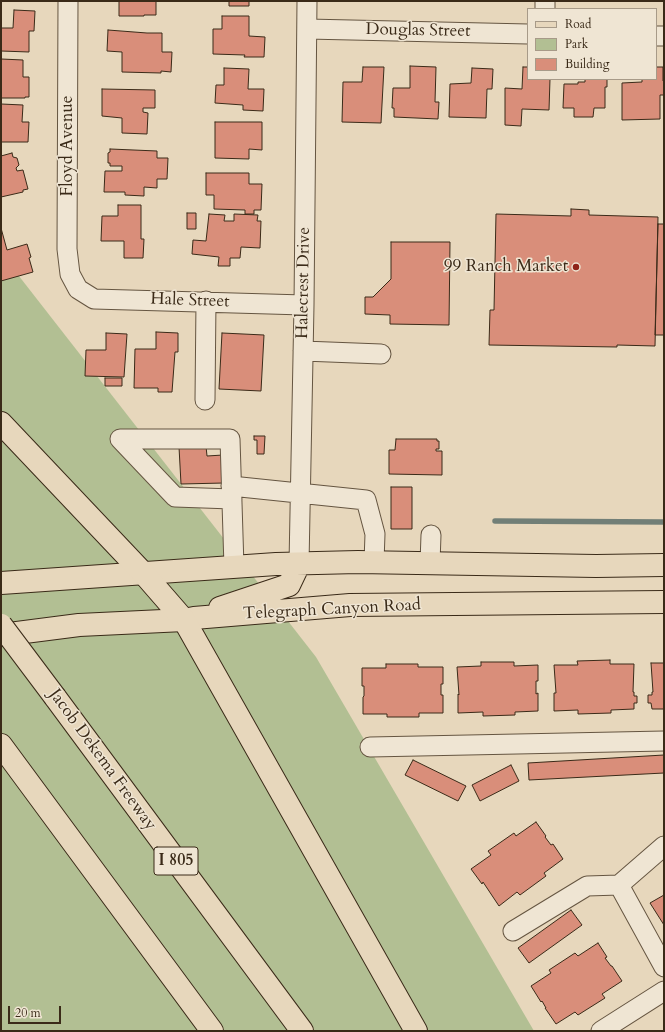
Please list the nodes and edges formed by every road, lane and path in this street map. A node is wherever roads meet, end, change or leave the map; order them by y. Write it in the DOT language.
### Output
graph roads {
  1 [pos="68,1"];
  2 [pos="307,1"];
  3 [pos="307,29"];
  4 [pos="527,34"];
  5 [pos="78,290"];
  6 [pos="206,301"];
  7 [pos="304,305"];
  8 [pos="303,351"];
  9 [pos="381,354"];
  10 [pos="205,400"];
  11 [pos="1,422"];
  12 [pos="232,492"];
  13 [pos="301,494"];
  14 [pos="431,535"];
  15 [pos="374,562"];
  16 [pos="430,563"];
  17 [pos="299,564"];
  18 [pos="664,565"];
  19 [pos="234,567"];
  20 [pos="144,574"];
  21 [pos="1,583"];
  22 [pos="664,602"];
  23 [pos="189,619"];
  24 [pos="1,625"];
  25 [pos="1,635"];
  26 [pos="664,741"];
  27 [pos="1,745"];
  28 [pos="370,747"];
  29 [pos="664,846"];
  30 [pos="619,885"];
  31 [pos="513,931"];
  32 [pos="664,967"];
  33 [pos="664,991"];
  34 [pos="212,1031"];
  35 [pos="302,1031"];
  36 [pos="416,1031"];
  37 [pos="601,1031"];
  1 -- 5 [label="street, Floyd Avenue"];
  2 -- 3 [label="street, Halecrest Drive"];
  3 -- 4 [label="street, Douglas Street"];
  3 -- 7 [label="street, Halecrest Drive"];
  5 -- 6 [label="street, Hale Street"];
  6 -- 7 [label="street, Hale Street"];
  6 -- 10 [label="street"];
  7 -- 8 [label="street, Halecrest Drive"];
  8 -- 9 [label="street"];
  8 -- 13 [label="street, Halecrest Drive"];
  11 -- 20 [label="main road"];
  12 -- 12 [label="street"];
  12 -- 13 [label="street"];
  12 -- 19 [label="street"];
  13 -- 15 [label="street"];
  13 -- 17 [label="street, Halecrest Drive"];
  14 -- 16 [label="street"];
  15 -- 16 [label="main road"];
  15 -- 17 [label="main road"];
  16 -- 18 [label="main road"];
  17 -- 19 [label="main road"];
  17 -- 23 [label="main road"];
  19 -- 20 [label="main road"];
  20 -- 21 [label="main road"];
  20 -- 23 [label="main road"];
  22 -- 23 [label="main road, Telegraph Canyon Road"];
  23 -- 25 [label="main road, Telegraph Canyon Road"];
  23 -- 36 [label="main road"];
  24 -- 35 [label="main road, Jacob Dekema Freeway / I 805, bridge"];
  26 -- 28 [label="street"];
  27 -- 34 [label="main road"];
  29 -- 30 [label="street"];
  30 -- 31 [label="street"];
  30 -- 32 [label="street"];
  33 -- 37 [label="street"];
}
